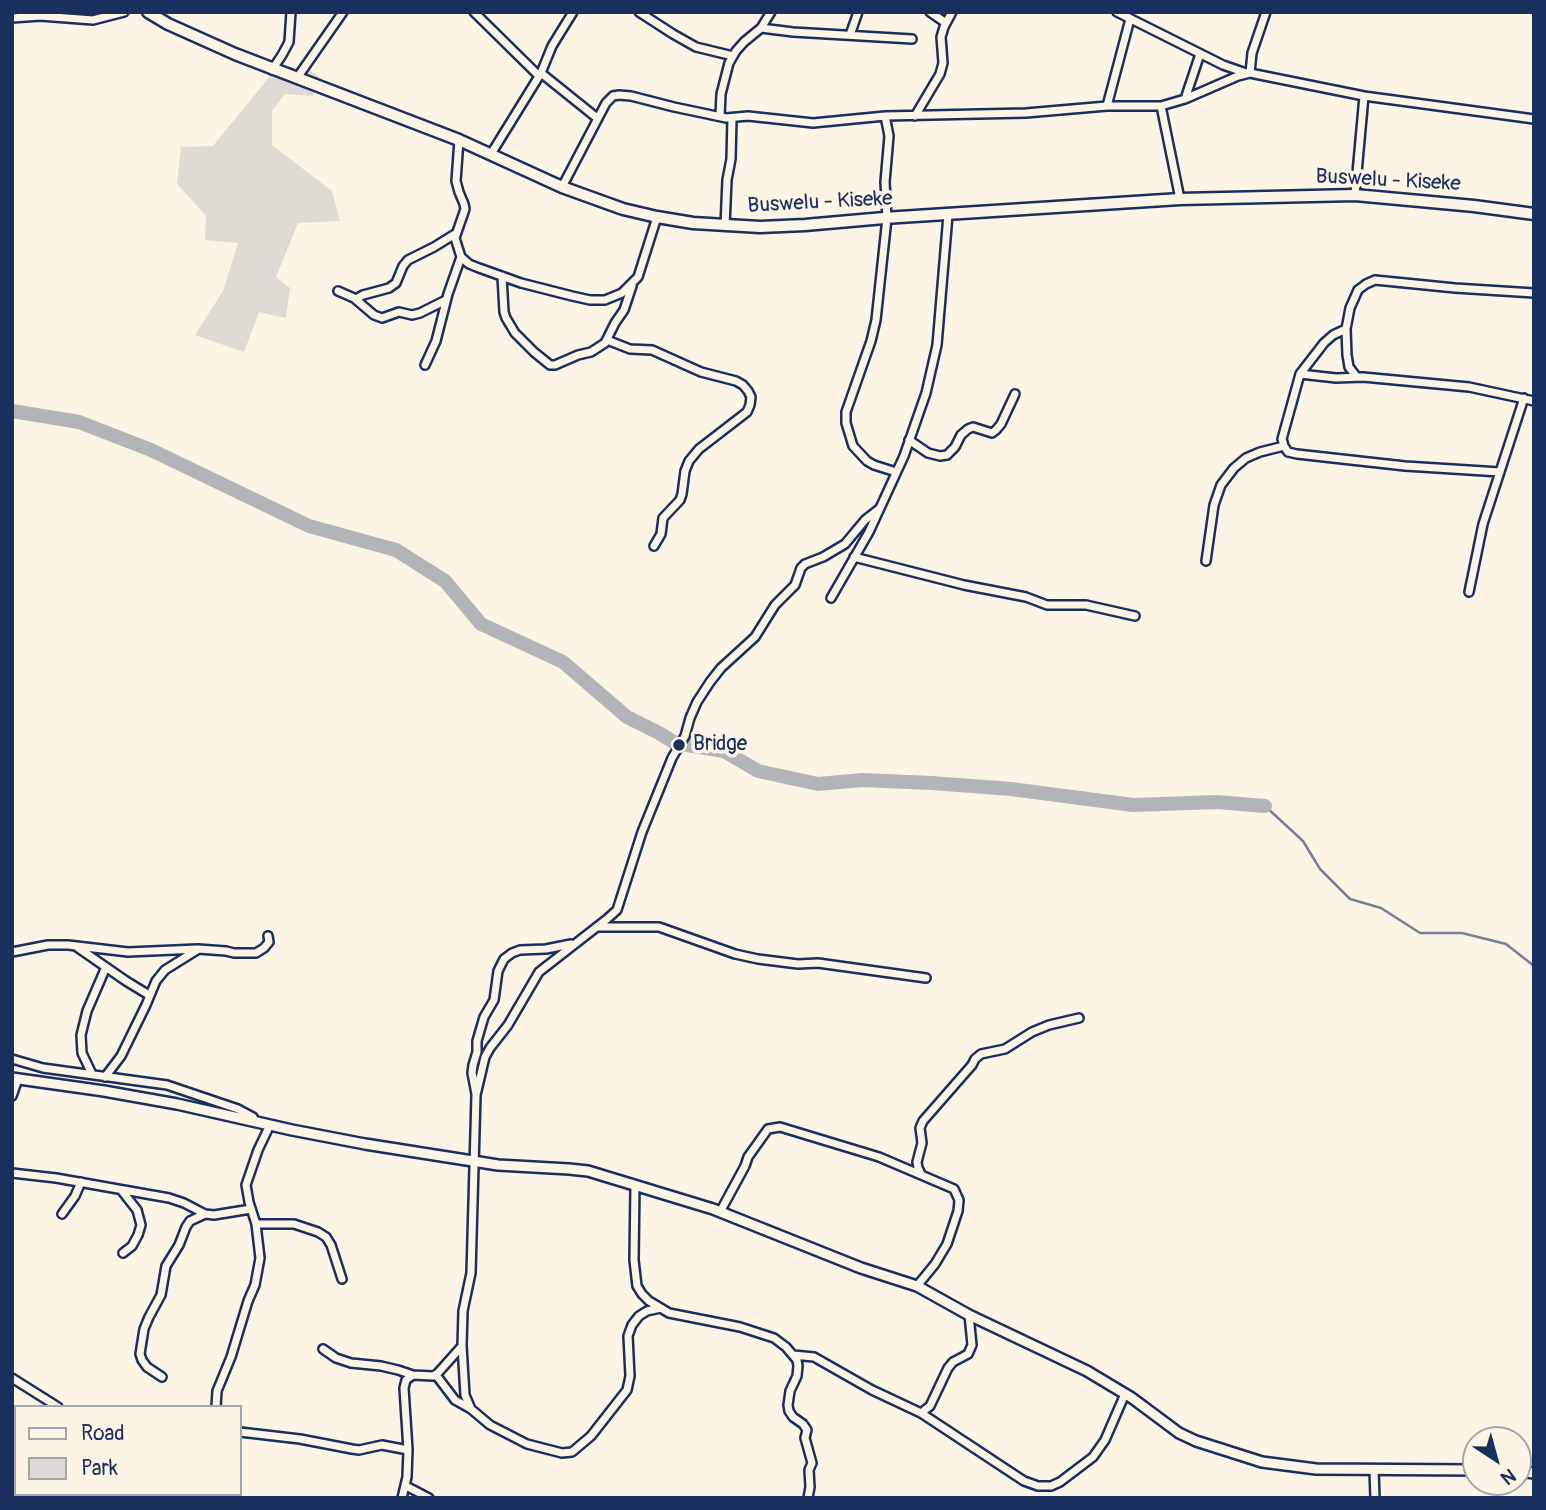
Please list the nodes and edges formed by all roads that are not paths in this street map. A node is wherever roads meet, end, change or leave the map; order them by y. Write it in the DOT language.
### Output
graph roads {
  1 [pos="124,12"];
  2 [pos="148,12"];
  3 [pos="291,12"];
  4 [pos="343,12"];
  5 [pos="474,12"];
  6 [pos="573,12"];
  7 [pos="639,12"];
  8 [pos="771,12"];
  9 [pos="858,12"];
  10 [pos="930,12"];
  11 [pos="952,12"];
  12 [pos="1117,12"];
  13 [pos="1266,12"];
  14 [pos="12,18"];
  15 [pos="1130,19"];
  16 [pos="946,23"];
  17 [pos="761,28"];
  18 [pos="850,36"];
  19 [pos="912,39"];
  20 [pos="1200,54"];
  21 [pos="733,56"];
  22 [pos="272,69"];
  23 [pos="1248,73"];
  24 [pos="540,75"];
  25 [pos="297,78"];
  26 [pos="1364,96"];
  27 [pos="1185,99"];
  28 [pos="1107,106"];
  29 [pos="1161,106"];
  30 [pos="720,116"];
  31 [pos="885,116"];
  32 [pos="915,116"];
  33 [pos="597,118"];
  34 [pos="732,118"];
  35 [pos="1534,119"];
  36 [pos="459,140"];
  37 [pos="491,154"];
  38 [pos="562,187"];
  39 [pos="1354,195"];
  40 [pos="1180,199"];
  41 [pos="1534,214"];
  42 [pos="948,215"];
  43 [pos="657,217"];
  44 [pos="887,218"];
  45 [pos="725,226"];
  46 [pos="456,233"];
  47 [pos="461,257"];
  48 [pos="502,276"];
  49 [pos="632,285"];
  50 [pos="338,291"];
  51 [pos="1534,293"];
  52 [pos="356,299"];
  53 [pos="446,300"];
  54 [pos="1346,329"];
  55 [pos="607,340"];
  56 [pos="425,365"];
  57 [pos="1300,374"];
  58 [pos="1356,376"];
  59 [pos="1015,394"];
  60 [pos="1524,398"];
  61 [pos="1534,401"];
  62 [pos="909,440"];
  63 [pos="1284,446"];
  64 [pos="896,472"];
  65 [pos="1500,472"];
  66 [pos="879,509"];
  67 [pos="654,546"];
  68 [pos="854,557"];
  69 [pos="1206,561"];
  70 [pos="1469,592"];
  71 [pos="831,598"];
  72 [pos="1135,616"];
  73 [pos="598,927"];
  74 [pos="268,936"];
  75 [pos="579,942"];
  76 [pos="77,946"];
  77 [pos="198,949"];
  78 [pos="12,952"];
  79 [pos="106,967"];
  80 [pos="926,978"];
  81 [pos="149,995"];
  82 [pos="1079,1018"];
  83 [pos="12,1059"];
  84 [pos="92,1074"];
  85 [pos="105,1076"];
  86 [pos="15,1078"];
  87 [pos="476,1095"];
  88 [pos="12,1096"];
  89 [pos="255,1122"];
  90 [pos="270,1125"];
  91 [pos="473,1161"];
  92 [pos="12,1173"];
  93 [pos="922,1174"];
  94 [pos="81,1182"];
  95 [pos="635,1185"];
  96 [pos="122,1190"];
  97 [pos="251,1209"];
  98 [pos="720,1212"];
  99 [pos="62,1214"];
  100 [pos="205,1214"];
  101 [pos="256,1224"];
  102 [pos="123,1253"];
  103 [pos="342,1279"];
  104 [pos="917,1286"];
  105 [pos="661,1308"];
  106 [pos="969,1315"];
  107 [pos="462,1346"];
  108 [pos="323,1349"];
  109 [pos="793,1355"];
  110 [pos="413,1375"];
  111 [pos="436,1375"];
  112 [pos="162,1377"];
  113 [pos="12,1378"];
  114 [pos="1125,1395"];
  115 [pos="55,1405"];
  116 [pos="216,1405"];
  117 [pos="471,1409"];
  118 [pos="921,1413"];
  119 [pos="242,1432"];
  120 [pos="408,1450"];
  121 [pos="1374,1470"];
  122 [pos="1462,1470"];
  123 [pos="406,1486"];
  124 [pos="402,1498"];
  125 [pos="429,1498"];
  126 [pos="808,1498"];
  127 [pos="1375,1498"];
  1 -- 14 [label="street"];
  2 -- 22 [label="main road, Buswelu - Kiseke"];
  3 -- 22 [label="street"];
  4 -- 25 [label="street"];
  5 -- 24 [label="street"];
  6 -- 24 [label="street"];
  7 -- 21 [label="street"];
  8 -- 17 [label="street"];
  9 -- 18 [label="street"];
  10 -- 16 [label="street"];
  11 -- 16 [label="street"];
  12 -- 15 [label="street"];
  13 -- 23 [label="street"];
  15 -- 20 [label="street"];
  15 -- 28 [label="street"];
  16 -- 32 [label="street"];
  17 -- 18 [label="street"];
  17 -- 21 [label="street"];
  18 -- 19 [label="street"];
  20 -- 23 [label="street"];
  20 -- 27 [label="street"];
  21 -- 30 [label="street"];
  22 -- 25 [label="main road, Buswelu - Kiseke"];
  23 -- 26 [label="street"];
  23 -- 27 [label="street"];
  24 -- 33 [label="street"];
  24 -- 37 [label="street"];
  25 -- 36 [label="main road, Buswelu - Kiseke"];
  26 -- 35 [label="street"];
  26 -- 39 [label="street"];
  27 -- 29 [label="street"];
  28 -- 29 [label="street"];
  28 -- 32 [label="street"];
  29 -- 40 [label="street"];
  30 -- 33 [label="street"];
  30 -- 34 [label="street"];
  31 -- 32 [label="street"];
  31 -- 34 [label="street"];
  31 -- 44 [label="street"];
  33 -- 38 [label="street"];
  34 -- 45 [label="street"];
  36 -- 37 [label="main road, Buswelu - Kiseke"];
  36 -- 46 [label="street"];
  37 -- 38 [label="main road, Buswelu - Kiseke"];
  38 -- 43 [label="main road, Buswelu - Kiseke"];
  39 -- 40 [label="main road, Buswelu - Kiseke"];
  39 -- 41 [label="main road, Buswelu - Kiseke"];
  40 -- 42 [label="main road, Buswelu - Kiseke"];
  42 -- 44 [label="main road, Buswelu - Kiseke"];
  42 -- 62 [label="street"];
  43 -- 45 [label="main road, Buswelu - Kiseke"];
  43 -- 49 [label="street"];
  44 -- 45 [label="main road, Buswelu - Kiseke"];
  44 -- 64 [label="street"];
  46 -- 47 [label="street"];
  46 -- 52 [label="street"];
  47 -- 48 [label="street"];
  47 -- 53 [label="street"];
  48 -- 49 [label="street"];
  48 -- 55 [label="street"];
  49 -- 55 [label="street"];
  50 -- 52 [label="street"];
  51 -- 54 [label="street"];
  52 -- 53 [label="street"];
  53 -- 56 [label="street"];
  54 -- 57 [label="street"];
  54 -- 58 [label="street"];
  55 -- 67 [label="street"];
  57 -- 58 [label="street"];
  57 -- 63 [label="street"];
  58 -- 60 [label="street"];
  59 -- 62 [label="street"];
  60 -- 61 [label="street"];
  60 -- 65 [label="street"];
  62 -- 64 [label="street"];
  63 -- 65 [label="street"];
  63 -- 69 [label="street"];
  64 -- 66 [label="street"];
  65 -- 70 [label="street"];
  66 -- 68 [label="street"];
  66 -- 73 [label="street"];
  68 -- 71 [label="street"];
  68 -- 72 [label="street"];
  73 -- 75 [label="street"];
  73 -- 80 [label="street"];
  74 -- 77 [label="street"];
  75 -- 87 [label="street"];
  75 -- 87 [label="street"];
  76 -- 77 [label="street"];
  76 -- 78 [label="street"];
  76 -- 79 [label="street"];
  77 -- 81 [label="street"];
  79 -- 81 [label="street"];
  79 -- 84 [label="street"];
  81 -- 85 [label="street"];
  82 -- 93 [label="street"];
  83 -- 84 [label="street"];
  84 -- 85 [label="street"];
  85 -- 89 [label="street"];
  86 -- 88 [label="street"];
  86 -- 89 [label="street"];
  87 -- 91 [label="street"];
  89 -- 90 [label="street"];
  90 -- 91 [label="street"];
  90 -- 97 [label="street"];
  91 -- 95 [label="street"];
  91 -- 107 [label="street"];
  92 -- 94 [label="street"];
  93 -- 98 [label="street"];
  93 -- 104 [label="street"];
  94 -- 96 [label="street"];
  94 -- 99 [label="street"];
  95 -- 98 [label="street"];
  95 -- 105 [label="street"];
  96 -- 100 [label="street"];
  96 -- 102 [label="street"];
  97 -- 100 [label="street"];
  97 -- 101 [label="street"];
  98 -- 104 [label="street"];
  100 -- 112 [label="street"];
  101 -- 103 [label="street"];
  101 -- 116 [label="street"];
  104 -- 106 [label="street"];
  105 -- 109 [label="street"];
  105 -- 117 [label="street"];
  106 -- 114 [label="street"];
  106 -- 118 [label="street"];
  107 -- 111 [label="street"];
  107 -- 117 [label="street"];
  108 -- 110 [label="street"];
  109 -- 118 [label="street"];
  109 -- 126 [label="street"];
  110 -- 111 [label="street"];
  110 -- 120 [label="street"];
  111 -- 117 [label="street"];
  113 -- 115 [label="street"];
  114 -- 118 [label="street"];
  114 -- 121 [label="street"];
  119 -- 120 [label="street"];
  120 -- 123 [label="street"];
  121 -- 122 [label="street"];
  121 -- 127 [label="street"];
  123 -- 124 [label="street"];
  123 -- 125 [label="street"];
}
